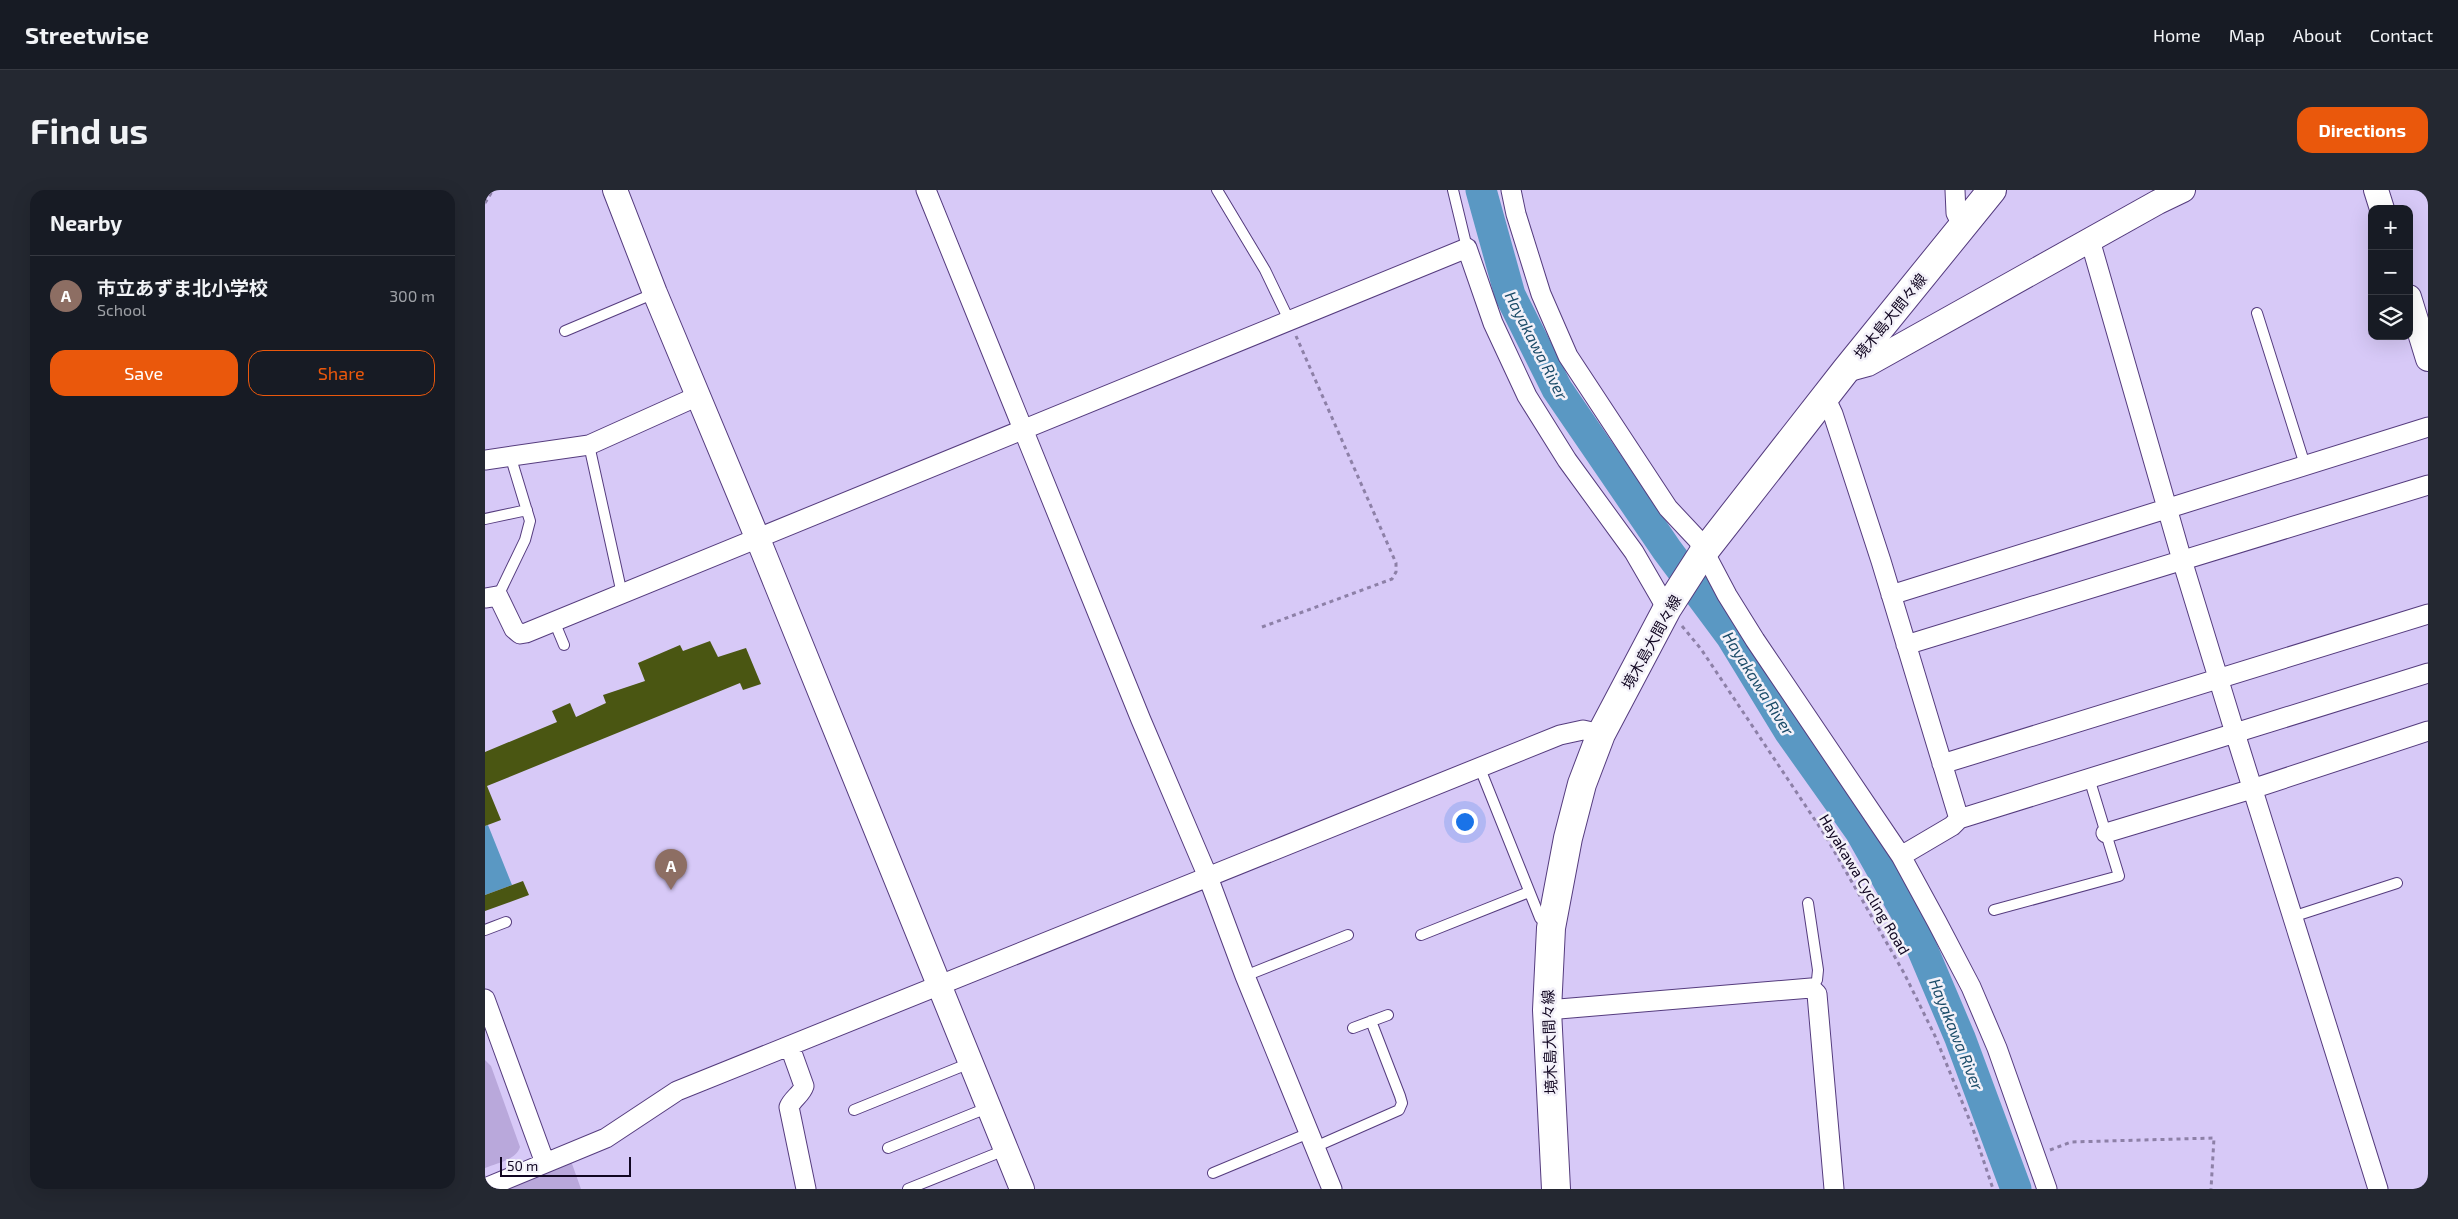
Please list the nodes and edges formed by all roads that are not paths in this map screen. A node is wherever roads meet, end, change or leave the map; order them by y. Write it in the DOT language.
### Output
graph roads {
  1 [pos="615,190"];
  2 [pos="926,190"];
  3 [pos="1217,190"];
  4 [pos="1453,190"];
  5 [pos="1511,190"];
  6 [pos="1955,190"];
  7 [pos="1992,190"];
  8 [pos="2183,190"];
  9 [pos="2376,190"];
  10 [pos="2381,205"];
  11 [pos="1963,226"];
  12 [pos="2090,240"];
  13 [pos="1467,248"];
  14 [pos="655,293"];
  15 [pos="2413,309"];
  16 [pos="2257,313"];
  17 [pos="1289,320"];
  18 [pos="565,330"];
  19 [pos="2426,346"];
  20 [pos="1847,370"];
  21 [pos="698,396"];
  22 [pos="1825,397"];
  23 [pos="2428,427"];
  24 [pos="1023,429"];
  25 [pos="589,444"];
  26 [pos="510,455"];
  27 [pos="485,460"];
  28 [pos="2305,465"];
  29 [pos="2428,485"];
  30 [pos="2168,508"];
  31 [pos="527,510"];
  32 [pos="485,519"];
  33 [pos="757,538"];
  34 [pos="1701,557"];
  35 [pos="2182,560"];
  36 [pos="622,594"];
  37 [pos="1891,595"];
  38 [pos="491,597"];
  39 [pos="1673,612"];
  40 [pos="2428,614"];
  41 [pos="554,621"];
  42 [pos="565,645"];
  43 [pos="1906,645"];
  44 [pos="2428,673"];
  45 [pos="2218,679"];
  46 [pos="2428,731"];
  47 [pos="2235,733"];
  48 [pos="1601,734"];
  49 [pos="1942,764"];
  50 [pos="1479,766"];
  51 [pos="2089,778"];
  52 [pos="2252,788"];
  53 [pos="1959,819"];
  54 [pos="2106,833"];
  55 [pos="1901,856"];
  56 [pos="1208,877"];
  57 [pos="2397,883"];
  58 [pos="1529,892"];
  59 [pos="1808,903"];
  60 [pos="1994,910"];
  61 [pos="2292,917"];
  62 [pos="506,922"];
  63 [pos="1551,928"];
  64 [pos="485,930"];
  65 [pos="1348,935"];
  66 [pos="1421,935"];
  67 [pos="1245,976"];
  68 [pos="939,986"];
  69 [pos="1811,988"];
  70 [pos="485,999"];
  71 [pos="1547,1010"];
  72 [pos="1387,1015"];
  73 [pos="1371,1021"];
  74 [pos="1353,1028"];
  75 [pos="789,1047"];
  76 [pos="970,1063"];
  77 [pos="987,1108"];
  78 [pos="854,1110"];
  79 [pos="1312,1140"];
  80 [pos="888,1148"];
  81 [pos="1005,1150"];
  82 [pos="545,1163"];
  83 [pos="1213,1172"];
  84 [pos="485,1188"];
  85 [pos="806,1189"];
  86 [pos="908,1189"];
  87 [pos="1022,1189"];
  88 [pos="1332,1189"];
  89 [pos="1556,1189"];
  90 [pos="1834,1189"];
  91 [pos="2047,1189"];
  92 [pos="2378,1189"];
  1 -- 14 [label="street"];
  2 -- 24 [label="street"];
  3 -- 17 [label="lane"];
  4 -- 13 [label="lane"];
  5 -- 34 [label="street"];
  6 -- 11 [label="street"];
  7 -- 11 [label="main road, 境木島大間々線"];
  8 -- 12 [label="street"];
  9 -- 10 [label="street"];
  11 -- 20 [label="main road, 境木島大間々線"];
  12 -- 20 [label="street"];
  12 -- 30 [label="street"];
  13 -- 17 [label="street"];
  13 -- 39 [label="street"];
  14 -- 18 [label="lane"];
  14 -- 21 [label="street"];
  15 -- 19 [label="street"];
  16 -- 28 [label="lane"];
  17 -- 24 [label="street"];
  20 -- 22 [label="main road, 境木島大間々線"];
  21 -- 25 [label="street"];
  21 -- 33 [label="street"];
  22 -- 34 [label="main road, 境木島大間々線"];
  22 -- 37 [label="street"];
  23 -- 28 [label="street"];
  24 -- 33 [label="street"];
  24 -- 56 [label="street"];
  25 -- 26 [label="street"];
  25 -- 36 [label="lane"];
  26 -- 27 [label="street"];
  26 -- 31 [label="lane"];
  28 -- 30 [label="street"];
  29 -- 35 [label="street"];
  30 -- 35 [label="street"];
  30 -- 37 [label="street"];
  31 -- 32 [label="lane"];
  31 -- 38 [label="lane"];
  33 -- 36 [label="street"];
  33 -- 68 [label="street"];
  34 -- 39 [label="main road, 境木島大間々線"];
  34 -- 55 [label="street"];
  35 -- 43 [label="street"];
  35 -- 45 [label="street"];
  36 -- 41 [label="street"];
  37 -- 43 [label="street"];
  38 -- 41 [label="street"];
  39 -- 48 [label="main road, 境木島大間々線"];
  40 -- 45 [label="street"];
  41 -- 42 [label="lane"];
  43 -- 49 [label="street"];
  44 -- 47 [label="street"];
  45 -- 47 [label="street"];
  45 -- 49 [label="street"];
  46 -- 52 [label="street"];
  47 -- 51 [label="street"];
  47 -- 52 [label="street"];
  48 -- 50 [label="street"];
  48 -- 63 [label="main road, 境木島大間々線"];
  49 -- 53 [label="street"];
  50 -- 56 [label="street"];
  50 -- 58 [label="lane"];
  51 -- 53 [label="street"];
  51 -- 54 [label="lane"];
  52 -- 54 [label="street"];
  52 -- 61 [label="street"];
  53 -- 55 [label="street"];
  54 -- 60 [label="lane"];
  55 -- 91 [label="street"];
  56 -- 67 [label="street"];
  56 -- 68 [label="street"];
  57 -- 61 [label="lane"];
  58 -- 63 [label="lane"];
  58 -- 66 [label="lane"];
  59 -- 69 [label="lane"];
  61 -- 92 [label="street"];
  62 -- 64 [label="lane"];
  63 -- 71 [label="main road, 境木島大間々線"];
  65 -- 67 [label="lane"];
  67 -- 79 [label="street"];
  68 -- 75 [label="street"];
  68 -- 76 [label="street"];
  69 -- 71 [label="street"];
  69 -- 90 [label="street"];
  70 -- 82 [label="street"];
  71 -- 89 [label="main road, 境木島大間々線"];
  72 -- 73 [label="lane"];
  73 -- 74 [label="lane"];
  73 -- 79 [label="lane"];
  75 -- 82 [label="street"];
  75 -- 85 [label="street"];
  76 -- 77 [label="street"];
  76 -- 78 [label="lane"];
  77 -- 80 [label="lane"];
  77 -- 81 [label="street"];
  79 -- 83 [label="lane"];
  79 -- 88 [label="street"];
  81 -- 86 [label="lane"];
  81 -- 87 [label="street"];
  82 -- 84 [label="street"];
}
